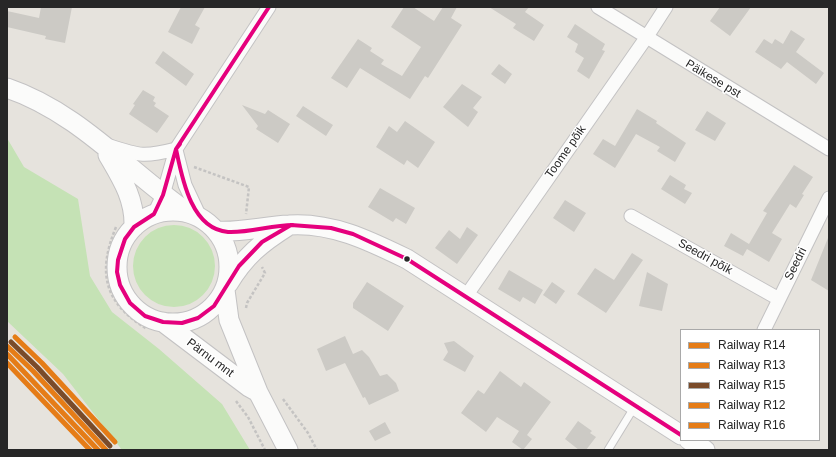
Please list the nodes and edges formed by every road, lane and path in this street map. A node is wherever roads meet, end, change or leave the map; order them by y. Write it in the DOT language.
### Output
graph roads {
  1 [pos="269,7"];
  2 [pos="598,7"];
  3 [pos="666,7"];
  4 [pos="646,38"];
  5 [pos="7,88"];
  6 [pos="101,143"];
  7 [pos="176,149"];
  8 [pos="829,149"];
  9 [pos="191,161"];
  10 [pos="249,187"];
  11 [pos="163,195"];
  12 [pos="829,198"];
  13 [pos="154,214"];
  14 [pos="194,215"];
  15 [pos="631,216"];
  16 [pos="126,224"];
  17 [pos="291,224"];
  18 [pos="216,231"];
  19 [pos="225,290"];
  20 [pos="466,296"];
  21 [pos="779,299"];
  22 [pos="158,327"];
  23 [pos="764,329"];
  24 [pos="258,392"];
  25 [pos="232,395"];
  26 [pos="281,397"];
  27 [pos="636,406"];
  28 [pos="680,434"];
  29 [pos="691,441"];
  30 [pos="711,441"];
  31 [pos="266,450"];
  32 [pos="288,450"];
  33 [pos="317,450"];
  34 [pos="608,450"];
  35 [pos="706,450"];
  1 -- 7 [label="street"];
  2 -- 4 [label="street, Päikese pst"];
  3 -- 4 [label="street, Toome põik"];
  4 -- 8 [label="street, Päikese pst"];
  4 -- 20 [label="street, Toome põik"];
  5 -- 6 [label="main road"];
  6 -- 7 [label="street"];
  6 -- 11 [label="main road"];
  6 -- 16 [label="main road"];
  7 -- 11 [label="street"];
  7 -- 14 [label="street"];
  9 -- 10 [label="path"];
  11 -- 13 [label="street"];
  11 -- 14 [label="main road"];
  12 -- 21 [label="street, Seedri"];
  13 -- 14 [label="main road"];
  13 -- 16 [label="main road"];
  14 -- 18 [label="main road"];
  15 -- 21 [label="street, Seedri põik"];
  16 -- 22 [label="main road"];
  16 -- 22 [label="path"];
  17 -- 18 [label="main road"];
  17 -- 19 [label="main road"];
  17 -- 20 [label="main road"];
  18 -- 19 [label="main road"];
  19 -- 22 [label="main road"];
  19 -- 24 [label="main road, Pärnu mnt"];
  20 -- 27 [label="main road"];
  21 -- 23 [label="street, Seedri"];
  22 -- 24 [label="main road, Pärnu mnt"];
  24 -- 32 [label="main road, Pärnu mnt"];
  25 -- 31 [label="path"];
  26 -- 33 [label="path"];
  27 -- 28 [label="main road"];
  27 -- 34 [label="lane"];
  29 -- 35 [label="main road"];
  30 -- 35 [label="street"];
}
